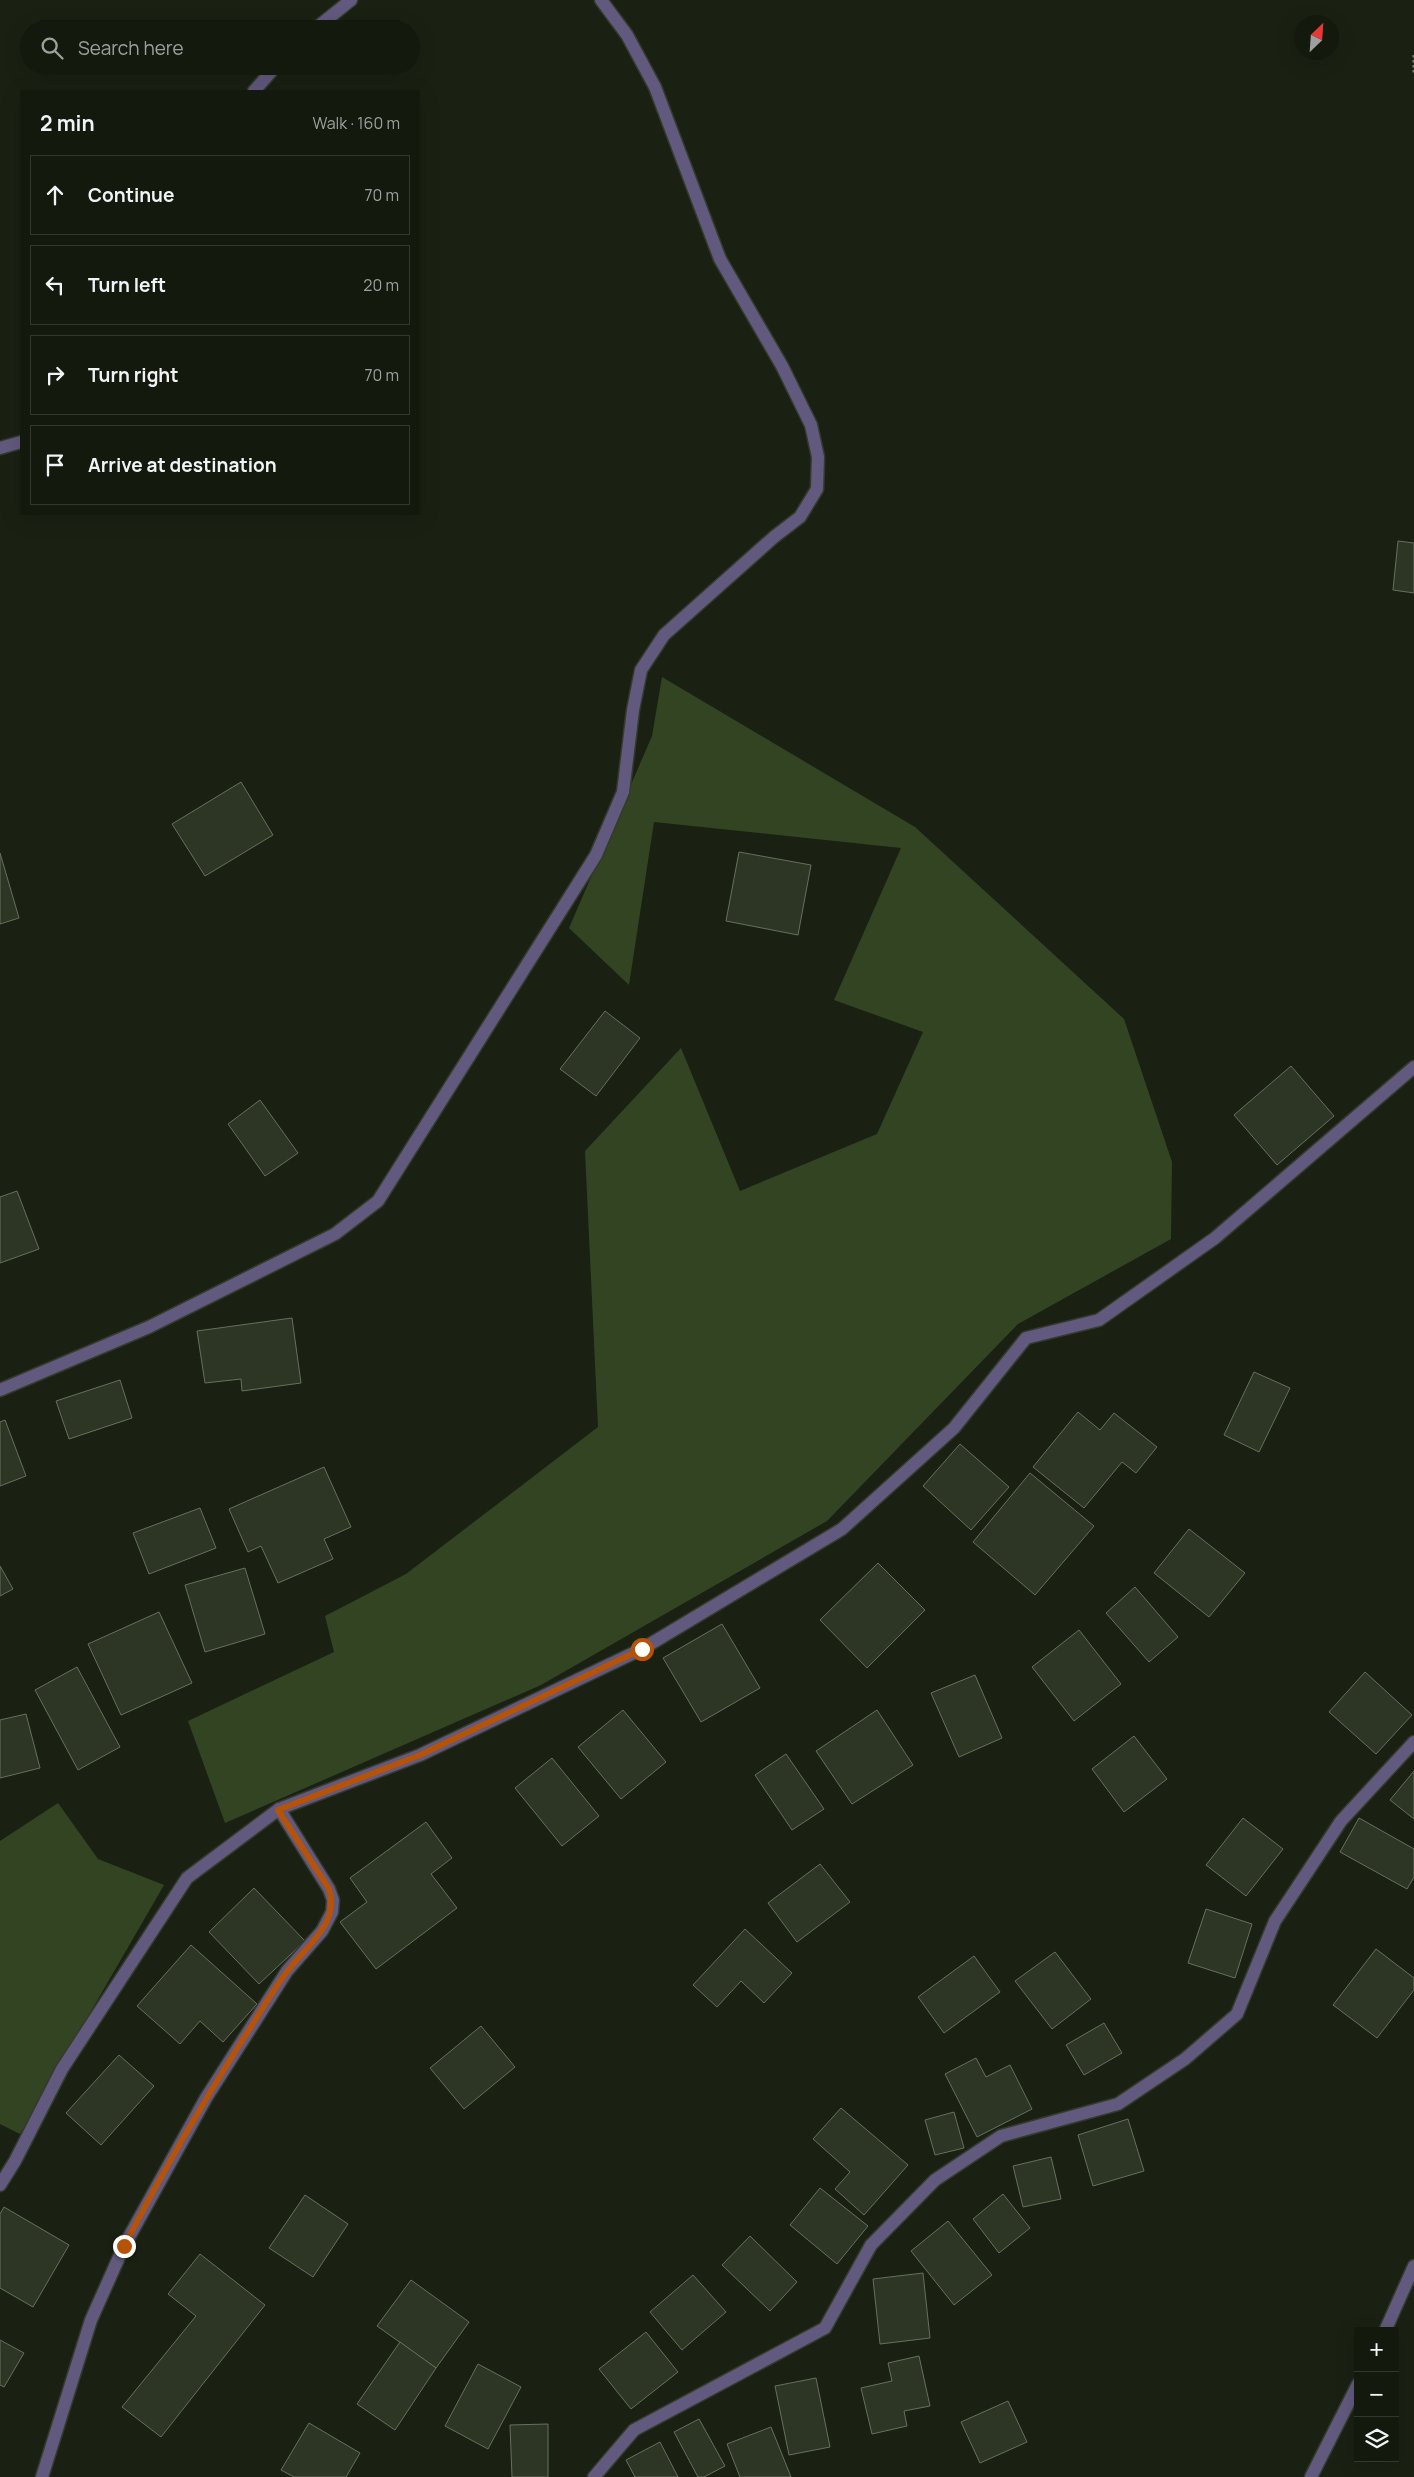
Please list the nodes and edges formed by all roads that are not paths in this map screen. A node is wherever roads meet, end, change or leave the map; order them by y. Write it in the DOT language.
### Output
graph roads {
  1 [pos="351,0"];
  2 [pos="601,0"];
  3 [pos="326,20"];
  4 [pos="268,75"];
  5 [pos="255,90"];
  6 [pos="20,442"];
  7 [pos="0,448"];
  8 [pos="1414,1067"];
  9 [pos="0,1390"];
  10 [pos="1414,1742"];
  11 [pos="278,1810"];
  12 [pos="0,2185"];
  13 [pos="1414,2266"];
  14 [pos="1386,2327"];
  15 [pos="1354,2392"];
  16 [pos="42,2477"];
  17 [pos="594,2477"];
  18 [pos="1311,2477"];
  1 -- 3 [label="street"];
  2 -- 9 [label="street"];
  4 -- 5 [label="street"];
  6 -- 7 [label="street"];
  8 -- 11 [label="street"];
  10 -- 17 [label="street"];
  11 -- 12 [label="street"];
  11 -- 16 [label="street"];
  13 -- 14 [label="street"];
  15 -- 18 [label="street"];
}
